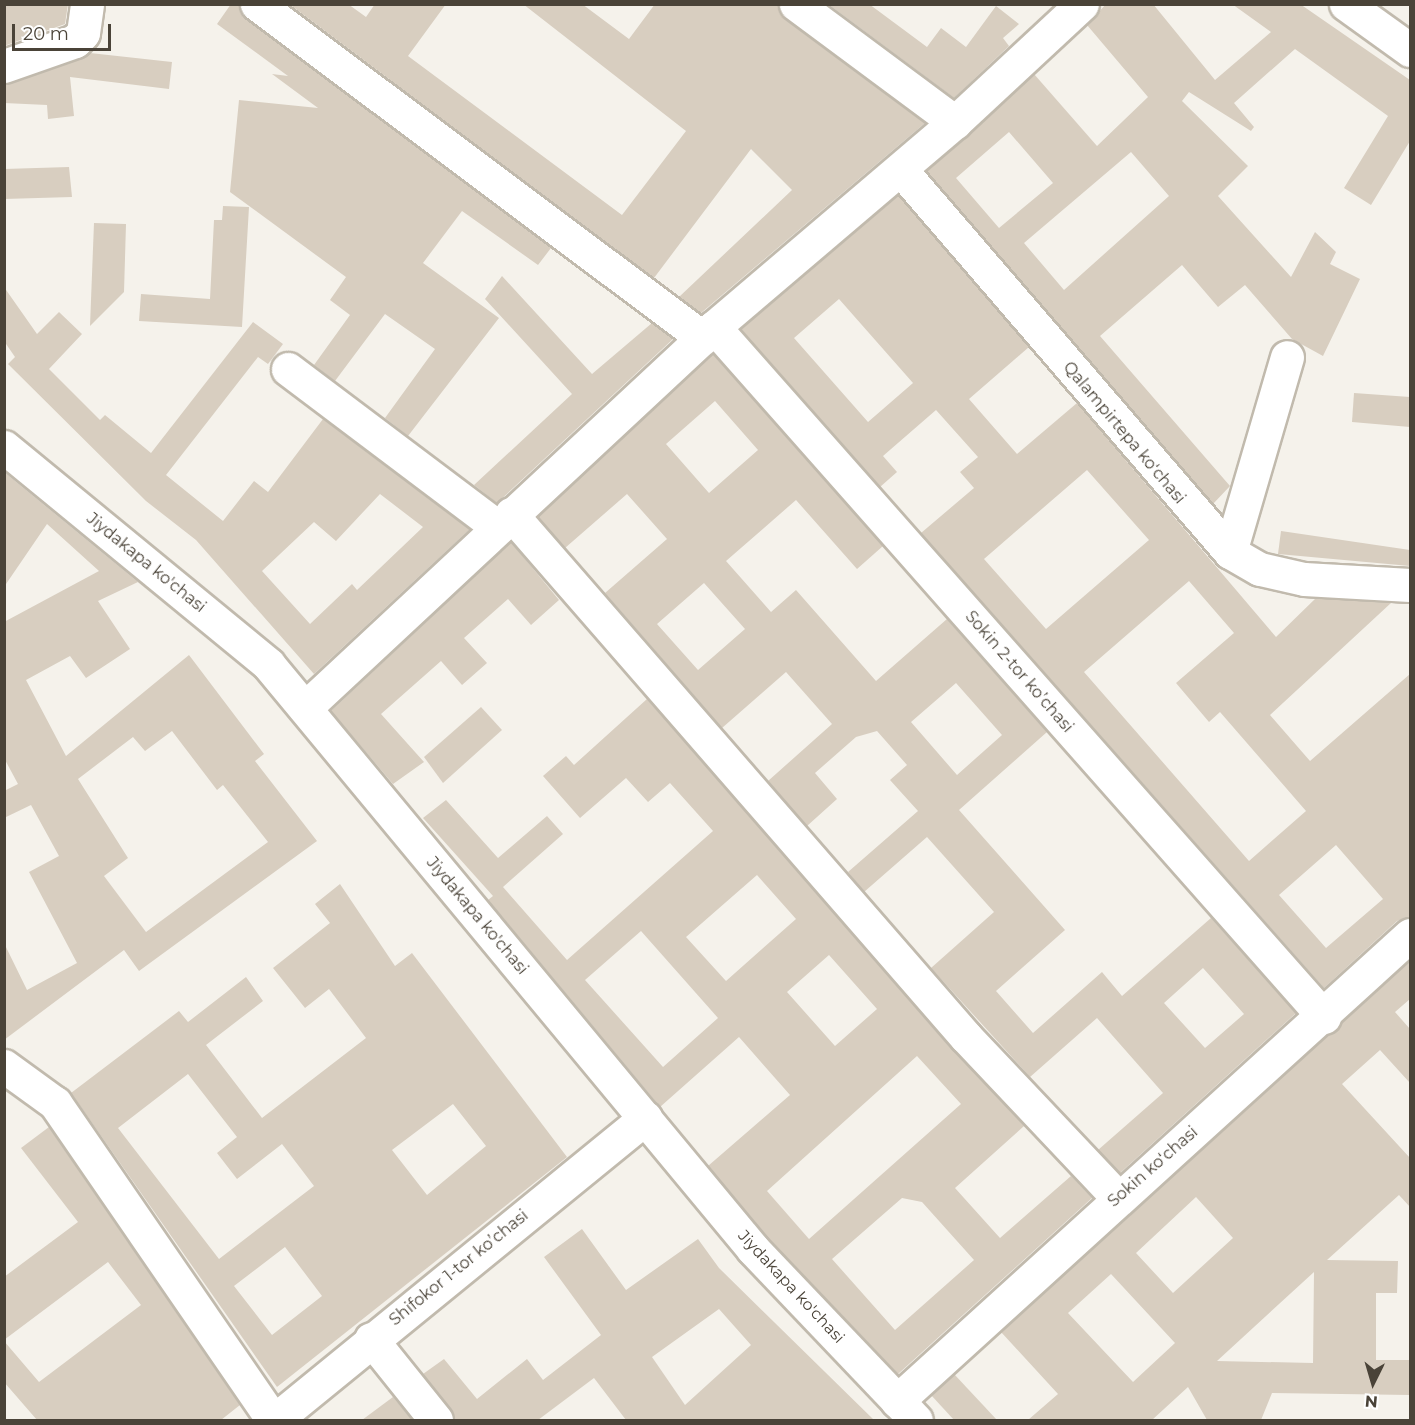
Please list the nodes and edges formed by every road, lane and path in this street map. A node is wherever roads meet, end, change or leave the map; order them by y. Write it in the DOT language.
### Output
graph roads {
  1 [pos="87,4"];
  2 [pos="257,4"];
  3 [pos="796,4"];
  4 [pos="1082,4"];
  5 [pos="1346,4"];
  6 [pos="1410,50"];
  7 [pos="4,66"];
  8 [pos="955,122"];
  9 [pos="901,170"];
  10 [pos="709,332"];
  11 [pos="1287,357"];
  12 [pos="288,369"];
  13 [pos="4,447"];
  14 [pos="504,521"];
  15 [pos="1230,552"];
  16 [pos="1410,585"];
  17 [pos="305,708"];
  18 [pos="1410,935"];
  19 [pos="1324,1017"];
  20 [pos="4,1066"];
  21 [pos="645,1118"];
  22 [pos="1118,1198"];
  23 [pos="371,1339"];
  24 [pos="906,1411"];
  25 [pos="274,1420"];
  26 [pos="436,1420"];
  1 -- 7 [label="street"];
  2 -- 10 [label="street, Sokin 2-tor koʼchasi"];
  3 -- 8 [label="street"];
  4 -- 8 [label="street"];
  5 -- 6 [label="street"];
  8 -- 9 [label="street"];
  9 -- 10 [label="street"];
  9 -- 15 [label="street, Qalampirtepa koʻchasi"];
  10 -- 14 [label="street"];
  10 -- 19 [label="street, Sokin 2-tor koʼchasi"];
  11 -- 15 [label="street"];
  12 -- 14 [label="street"];
  13 -- 17 [label="street, Jiydakapa ko'chasi"];
  14 -- 17 [label="street"];
  14 -- 22 [label="street"];
  15 -- 16 [label="street, Qalampirtepa koʻchasi"];
  17 -- 21 [label="street, Jiydakapa ko'chasi"];
  18 -- 19 [label="street, Sokin koʻchasi"];
  19 -- 22 [label="street, Sokin koʻchasi"];
  20 -- 25 [label="street"];
  21 -- 23 [label="street, Shifokor 1-tor koʼchasi"];
  21 -- 24 [label="street, Jiydakapa ko'chasi"];
  22 -- 24 [label="street, Sokin koʻchasi"];
  23 -- 25 [label="street, Shifokor 1-tor koʼchasi"];
  23 -- 26 [label="street"];
}
